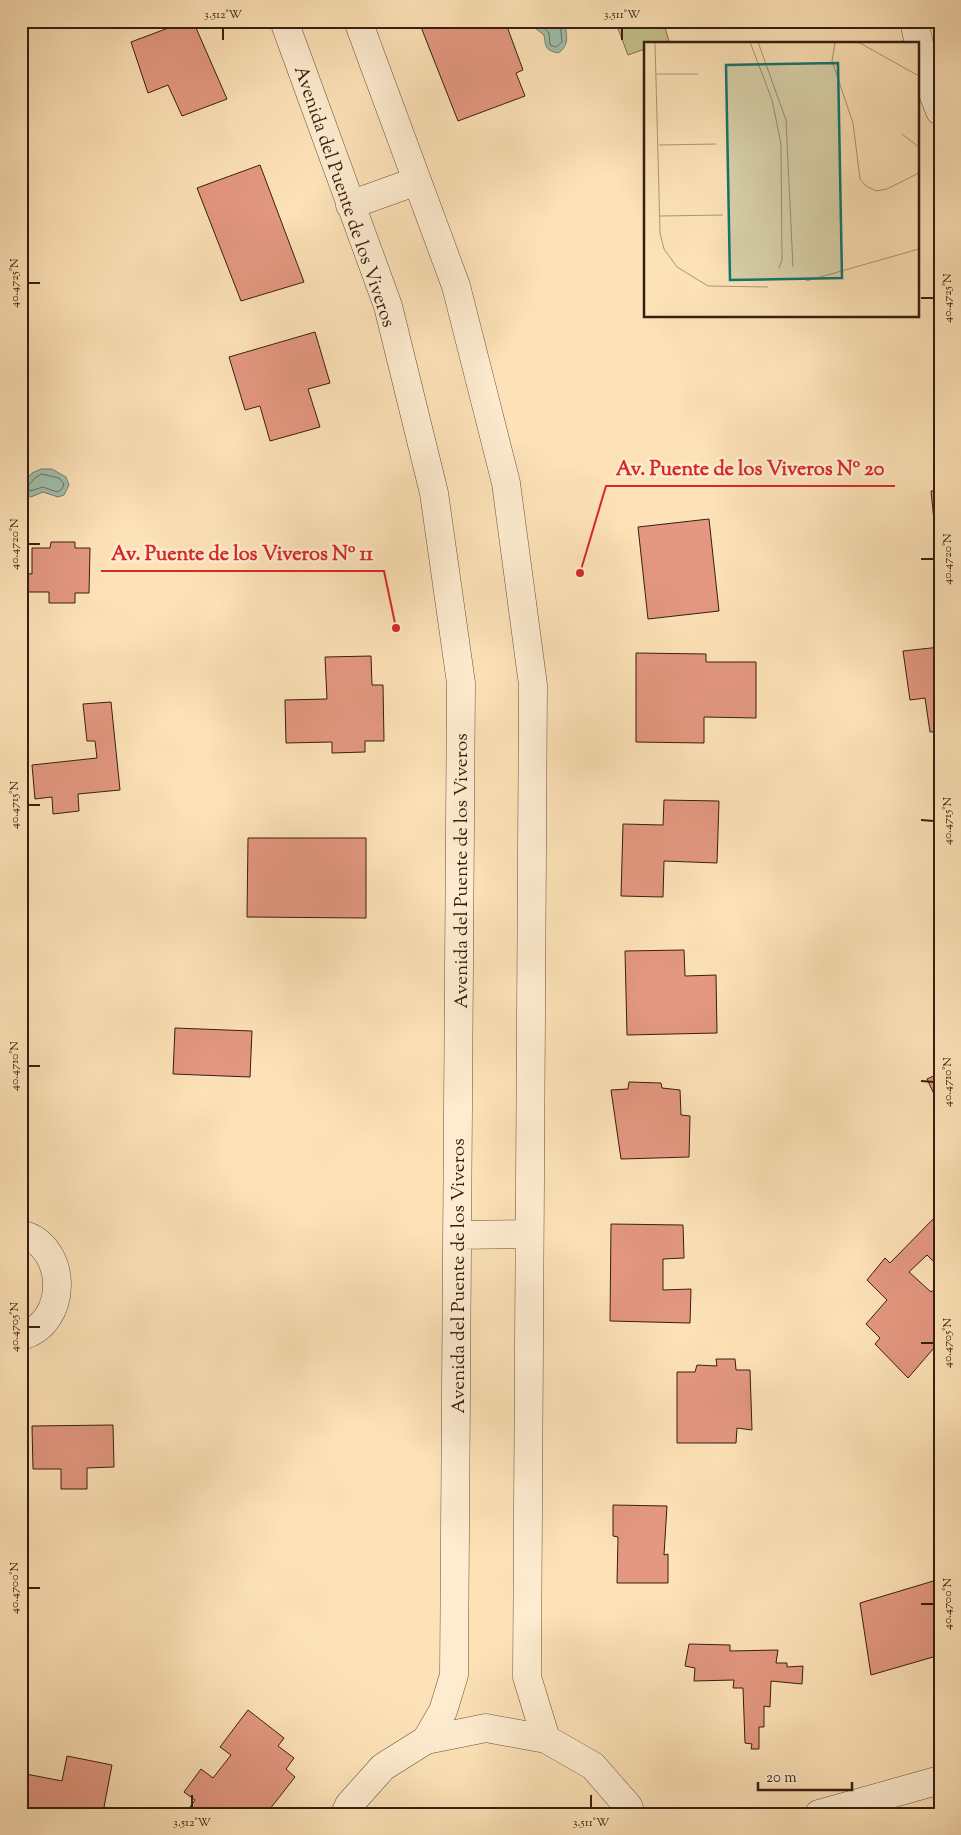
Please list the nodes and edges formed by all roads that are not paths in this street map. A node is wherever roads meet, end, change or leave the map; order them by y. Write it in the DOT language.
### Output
graph roads {
  1 [pos="284,21"];
  2 [pos="358,21"];
  3 [pos="914,21"];
  4 [pos="940,111"];
  5 [pos="417,181"];
  6 [pos="350,205"];
  7 [pos="21,1234"];
  8 [pos="529,1234"];
  9 [pos="457,1235"];
  10 [pos="21,1336"];
  11 [pos="546,1739"];
  12 [pos="426,1740"];
  13 [pos="940,1780"];
  14 [pos="345,1814"];
  15 [pos="631,1814"];
  16 [pos="819,1814"];
  1 -- 6 [label="street, Avenida del Puente de los Viveros"];
  2 -- 5 [label="street"];
  3 -- 4 [label="street"];
  5 -- 6 [label="street"];
  5 -- 8 [label="street"];
  6 -- 9 [label="street, Avenida del Puente de los Viveros"];
  7 -- 10 [label="street"];
  8 -- 9 [label="street"];
  8 -- 11 [label="street"];
  9 -- 12 [label="street, Avenida del Puente de los Viveros"];
  11 -- 12 [label="street"];
  11 -- 15 [label="street"];
  12 -- 14 [label="street"];
  13 -- 16 [label="street"];
}
